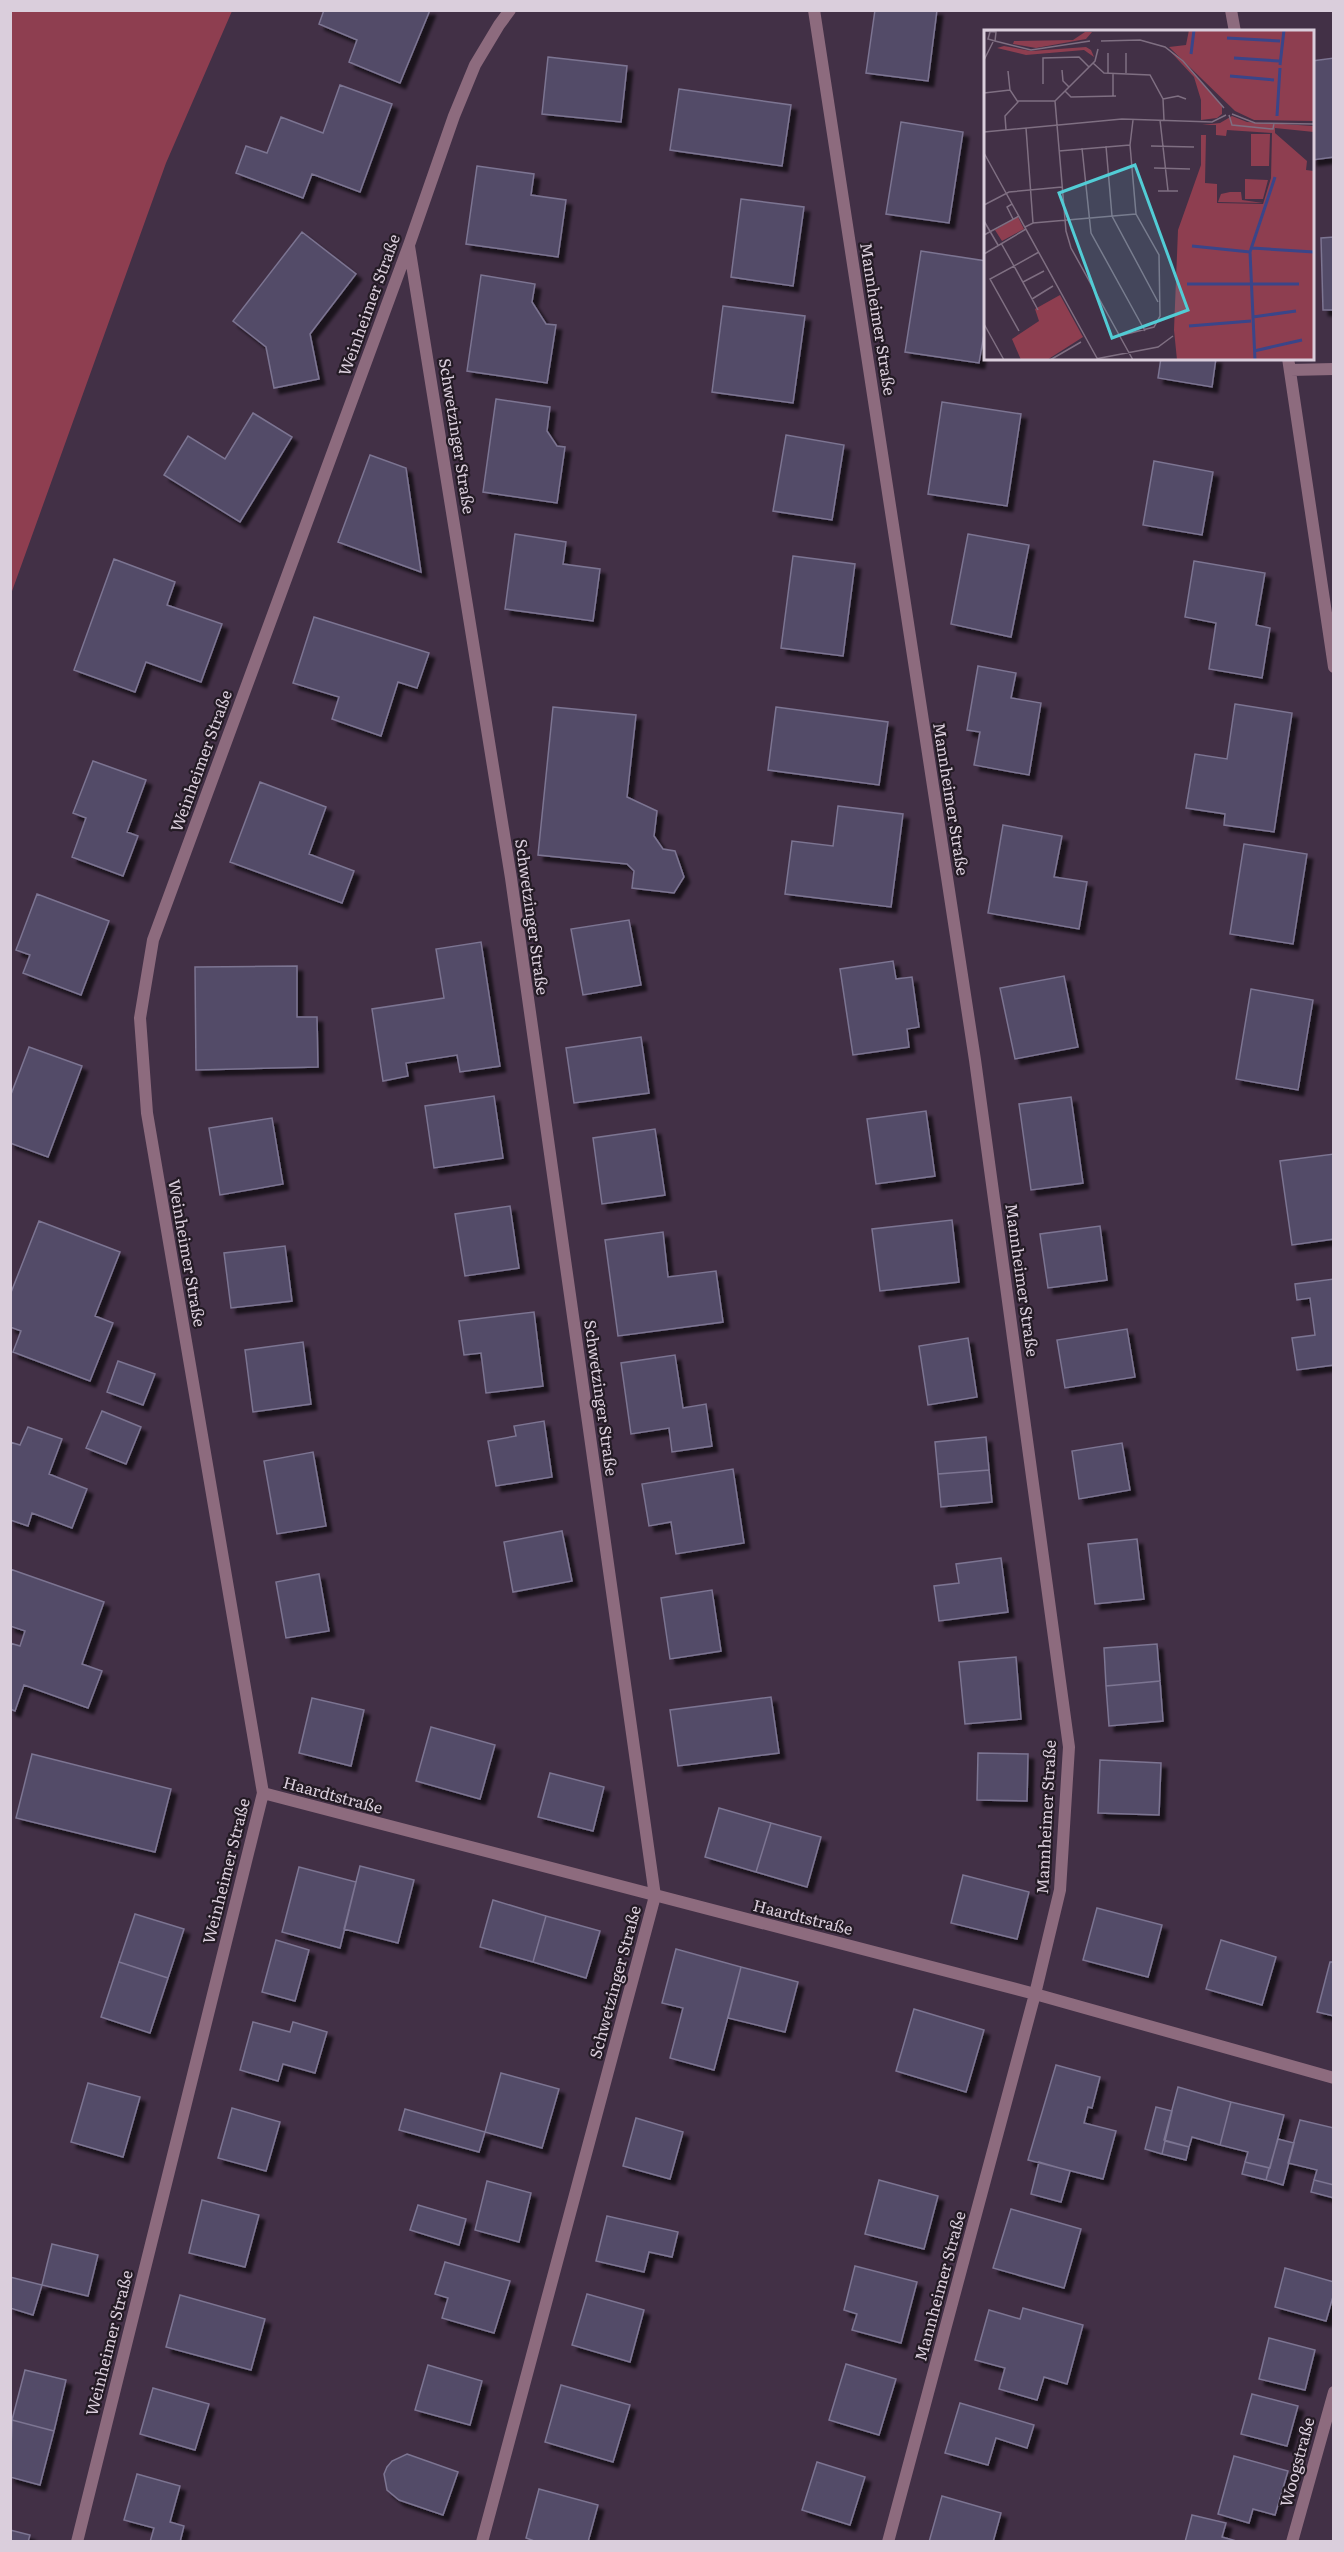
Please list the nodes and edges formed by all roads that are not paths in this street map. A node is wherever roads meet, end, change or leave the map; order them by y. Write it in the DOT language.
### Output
graph roads {
  1 [pos="510,10"];
  2 [pos="814,10"];
  3 [pos="1231,10"];
  4 [pos="1235,30"];
  5 [pos="409,244"];
  6 [pos="1289,364"];
  7 [pos="1334,369"];
  8 [pos="1334,667"];
  9 [pos="263,1793"];
  10 [pos="655,1896"];
  11 [pos="1035,1994"];
  12 [pos="1334,2078"];
  13 [pos="1334,2392"];
  14 [pos="77,2541"];
  15 [pos="482,2541"];
  16 [pos="888,2541"];
  17 [pos="1292,2541"];
  1 -- 5 [label="street, Weinheimer Straße"];
  2 -- 11 [label="street, Mannheimer Straße"];
  3 -- 4 [label="street"];
  5 -- 9 [label="street, Weinheimer Straße"];
  5 -- 10 [label="street, Schwetzinger Straße"];
  6 -- 7 [label="street"];
  6 -- 8 [label="street"];
  9 -- 10 [label="street, Haardtstraße"];
  9 -- 14 [label="street, Weinheimer Straße"];
  10 -- 11 [label="street, Haardtstraße"];
  10 -- 15 [label="street, Schwetzinger Straße"];
  11 -- 12 [label="street, Haardtstraße"];
  11 -- 16 [label="street, Mannheimer Straße"];
  13 -- 17 [label="street, Woogstraße"];
}
